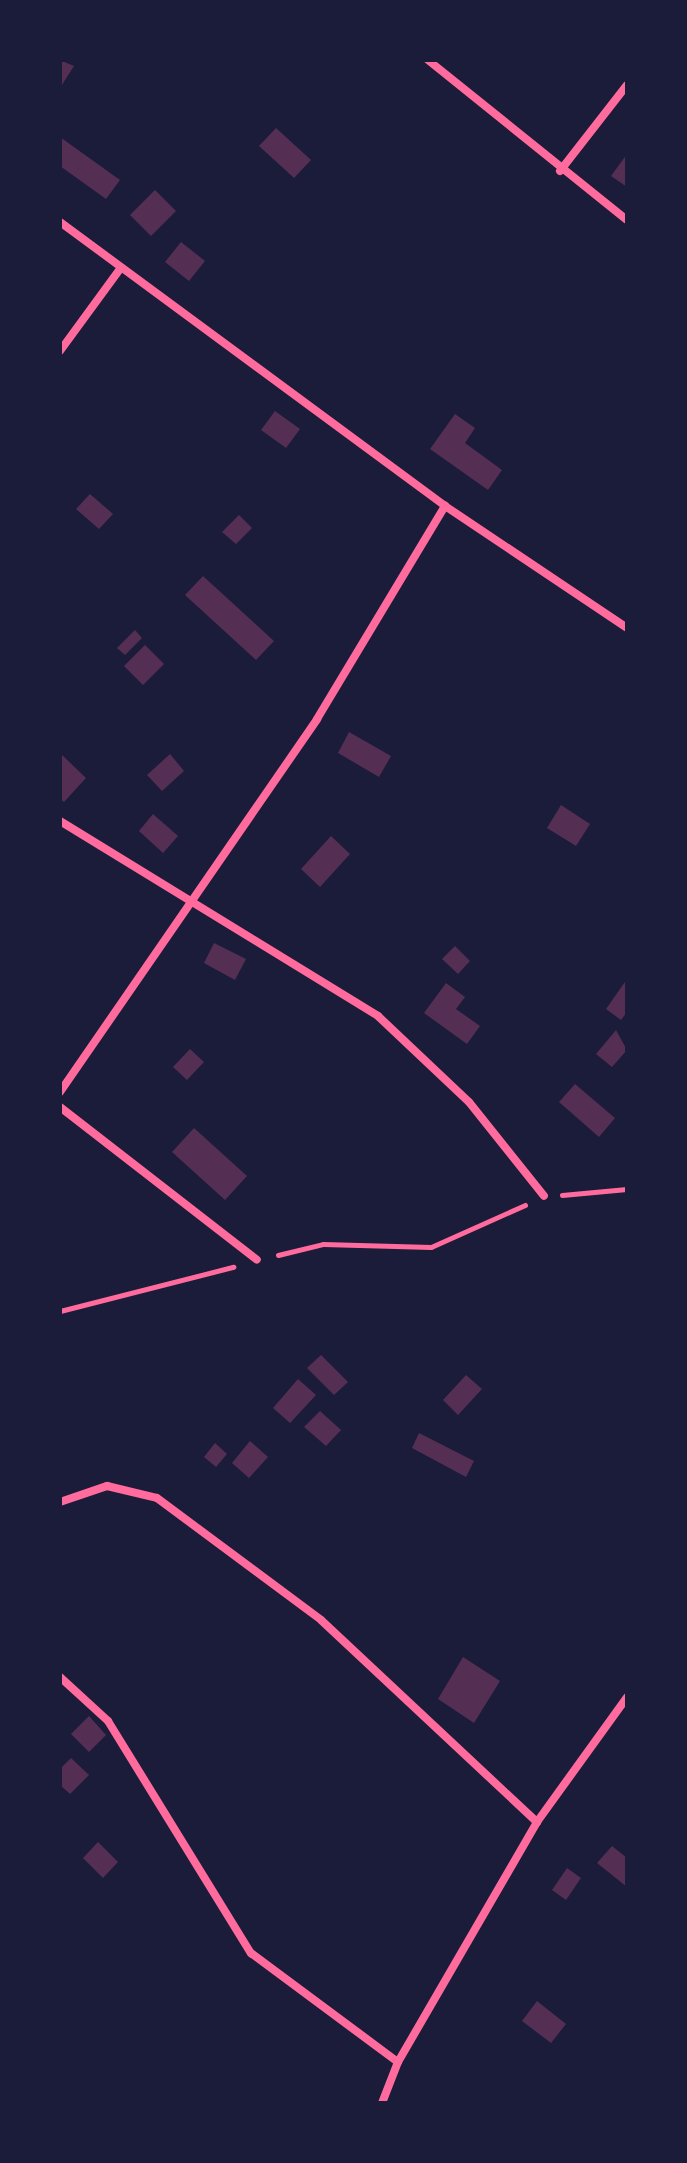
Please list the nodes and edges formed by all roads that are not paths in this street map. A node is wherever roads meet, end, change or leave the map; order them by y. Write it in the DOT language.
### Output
graph roads {
  1 [pos="428,60"];
  2 [pos="627,85"];
  3 [pos="560,171"];
  4 [pos="627,220"];
  5 [pos="60,222"];
  6 [pos="120,269"];
  7 [pos="60,351"];
  8 [pos="445,506"];
  9 [pos="627,628"];
  10 [pos="60,821"];
  11 [pos="189,900"];
  12 [pos="60,1092"];
  13 [pos="60,1107"];
  14 [pos="544,1196"];
  15 [pos="257,1260"];
  16 [pos="60,1502"];
  17 [pos="60,1677"];
  18 [pos="627,1697"];
  19 [pos="537,1822"];
  20 [pos="398,2062"];
  21 [pos="382,2103"];
  1 -- 3 [label="street"];
  2 -- 3 [label="street"];
  3 -- 4 [label="street"];
  5 -- 6 [label="street"];
  6 -- 7 [label="street"];
  6 -- 8 [label="street"];
  8 -- 9 [label="street"];
  8 -- 11 [label="street"];
  10 -- 11 [label="street"];
  11 -- 12 [label="street"];
  11 -- 14 [label="street"];
  13 -- 15 [label="street"];
  16 -- 19 [label="street"];
  17 -- 20 [label="street"];
  18 -- 19 [label="street"];
  19 -- 20 [label="street"];
  20 -- 21 [label="street"];
}
